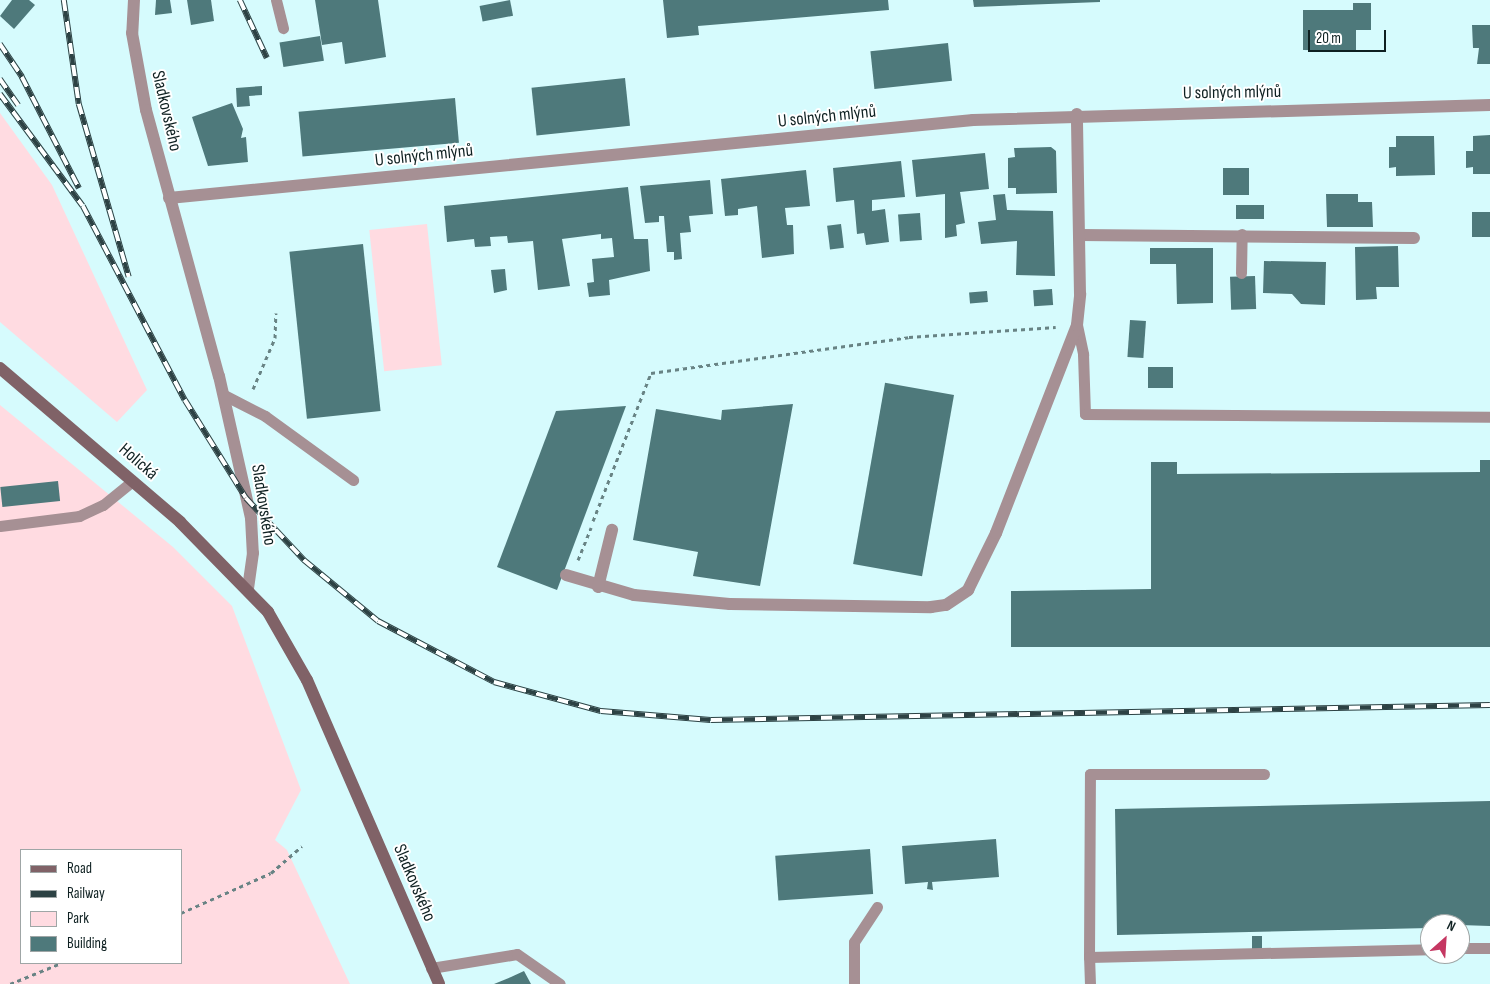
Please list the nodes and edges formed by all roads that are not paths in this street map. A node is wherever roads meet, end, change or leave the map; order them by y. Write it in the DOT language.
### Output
graph roads {
  1 [pos="134,0"];
  2 [pos="276,0"];
  3 [pos="283,28"];
  4 [pos="1490,105"];
  5 [pos="1077,114"];
  6 [pos="169,198"];
  7 [pos="1242,234"];
  8 [pos="1080,235"];
  9 [pos="1414,238"];
  10 [pos="1241,273"];
  11 [pos="1077,325"];
  12 [pos="0,368"];
  13 [pos="224,395"];
  14 [pos="1490,417"];
  15 [pos="352,480"];
  16 [pos="133,481"];
  17 [pos="0,526"];
  18 [pos="612,530"];
  19 [pos="568,576"];
  20 [pos="598,587"];
  21 [pos="248,588"];
  22 [pos="1264,774"];
  23 [pos="877,907"];
  24 [pos="1470,948"];
  25 [pos="1490,948"];
  26 [pos="1420,949"];
  27 [pos="1089,957"];
  28 [pos="432,968"];
  29 [pos="439,984"];
  30 [pos="560,984"];
  31 [pos="854,984"];
  32 [pos="1090,984"];
  1 -- 6 [label="street, Sladkovského"];
  2 -- 3 [label="lane"];
  4 -- 5 [label="street, U solných mlýnů"];
  5 -- 6 [label="street, U solných mlýnů"];
  5 -- 8 [label="street"];
  6 -- 13 [label="street, Sladkovského"];
  7 -- 8 [label="street"];
  7 -- 9 [label="street"];
  7 -- 10 [label="lane"];
  8 -- 11 [label="street"];
  11 -- 14 [label="lane"];
  11 -- 20 [label="street"];
  12 -- 16 [label="street, Holická"];
  13 -- 15 [label="lane"];
  13 -- 21 [label="street, Sladkovského"];
  16 -- 17 [label="lane"];
  16 -- 21 [label="street, Holická"];
  18 -- 20 [label="street"];
  19 -- 20 [label="street"];
  21 -- 28 [label="street, Sladkovského"];
  22 -- 27 [label="lane"];
  23 -- 31 [label="lane"];
  24 -- 25 [label="lane"];
  26 -- 27 [label="lane"];
  27 -- 32 [label="lane"];
  28 -- 29 [label="street, Sladkovského"];
  28 -- 30 [label="lane"];
}
